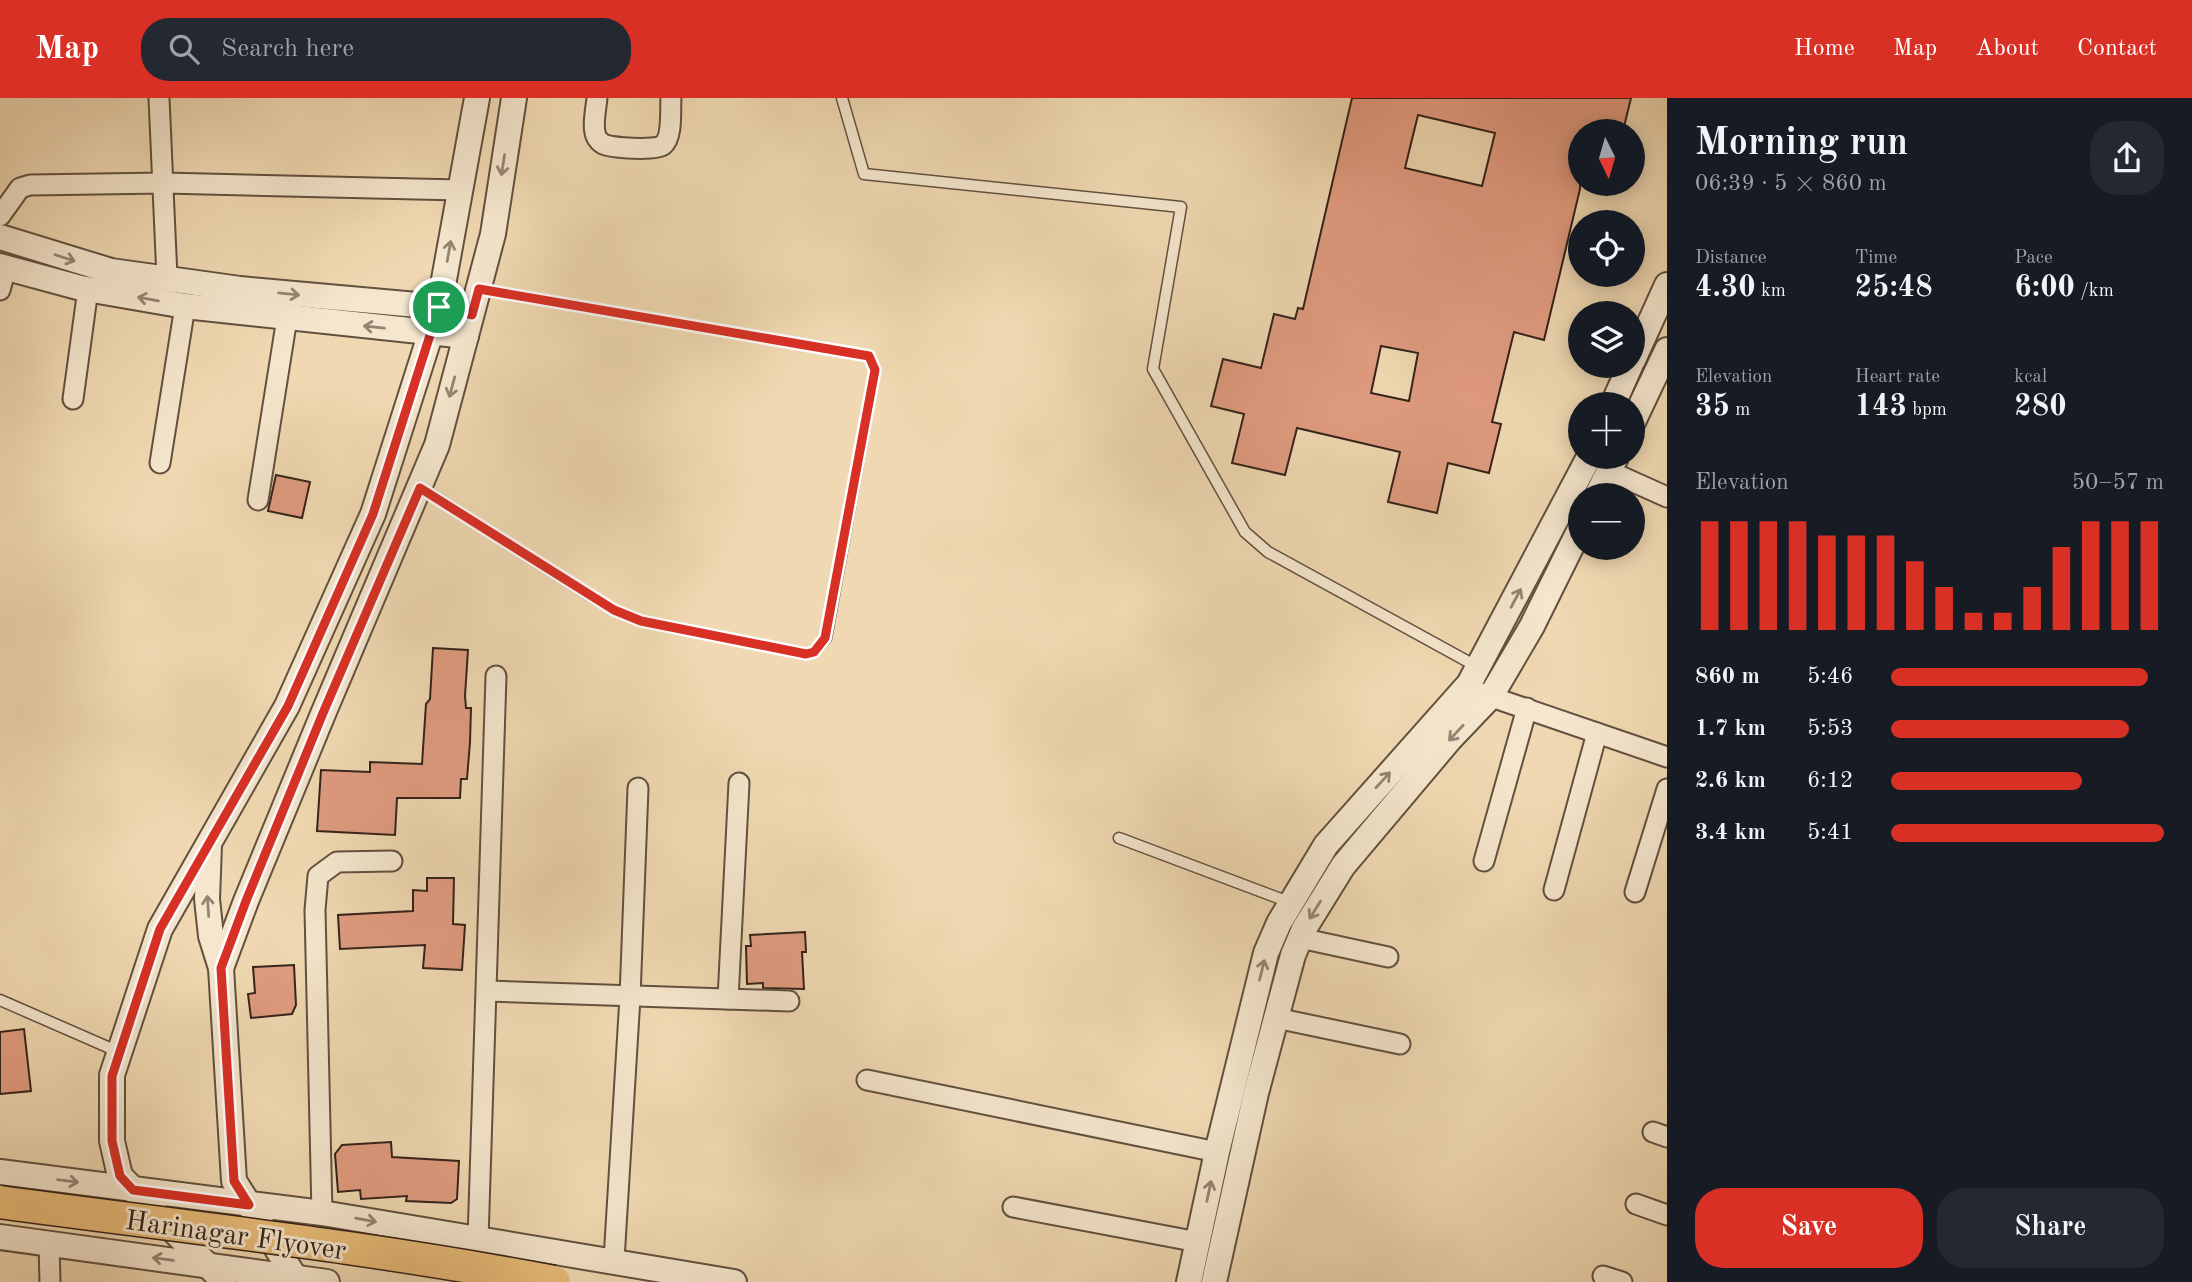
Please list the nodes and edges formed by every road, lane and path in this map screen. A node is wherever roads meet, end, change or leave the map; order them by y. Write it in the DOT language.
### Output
graph roads {
  1 [pos="159,98"];
  2 [pos="477,98"];
  3 [pos="514,98"];
  4 [pos="597,98"];
  5 [pos="671,98"];
  6 [pos="842,98"];
  7 [pos="164,183"];
  8 [pos="460,190"];
  9 [pos="0,216"];
  10 [pos="0,237"];
  11 [pos="2,275"];
  12 [pos="167,278"];
  13 [pos="1667,285"];
  14 [pos="88,289"];
  15 [pos="479,289"];
  16 [pos="185,306"];
  17 [pos="439,307"];
  18 [pos="287,318"];
  19 [pos="469,326"];
  20 [pos="430,332"];
  21 [pos="1645,334"];
  22 [pos="1667,350"];
  23 [pos="1645,397"];
  24 [pos="73,399"];
  25 [pos="160,463"];
  26 [pos="1583,469"];
  27 [pos="1621,469"];
  28 [pos="420,488"];
  29 [pos="1667,498"];
  30 [pos="258,500"];
  31 [pos="1568,553"];
  32 [pos="496,676"];
  33 [pos="1473,678"];
  34 [pos="1491,696"];
  35 [pos="290,699"];
  36 [pos="1527,708"];
  37 [pos="323,713"];
  38 [pos="1597,733"];
  39 [pos="1667,757"];
  40 [pos="739,783"];
  41 [pos="638,788"];
  42 [pos="1667,789"];
  43 [pos="1119,838"];
  44 [pos="209,842"];
  45 [pos="1484,861"];
  46 [pos="392,862"];
  47 [pos="1554,890"];
  48 [pos="1635,892"];
  49 [pos="1291,903"];
  50 [pos="1300,938"];
  51 [pos="1388,957"];
  52 [pos="221,968"];
  53 [pos="487,991"];
  54 [pos="630,997"];
  55 [pos="729,999"];
  56 [pos="0,1000"];
  57 [pos="789,1001"];
  58 [pos="1276,1018"];
  59 [pos="1400,1044"];
  60 [pos="119,1052"];
  61 [pos="867,1080"];
  62 [pos="1217,1152"];
  63 [pos="0,1172"];
  64 [pos="133,1190"];
  65 [pos="0,1202"];
  66 [pos="1636,1204"];
  67 [pos="249,1205"];
  68 [pos="1013,1206"];
  69 [pos="322,1213"];
  70 [pos="1667,1215"];
  71 [pos="0,1237"];
  72 [pos="478,1240"];
  73 [pos="1198,1242"];
  74 [pos="49,1243"];
  75 [pos="614,1260"];
  76 [pos="216,1273"];
  77 [pos="1603,1276"];
  78 [pos="296,1280"];
  79 [pos="50,1282"];
  80 [pos="327,1282"];
  81 [pos="554,1282"];
  82 [pos="734,1282"];
  83 [pos="1189,1282"];
  84 [pos="1214,1282"];
  85 [pos="1622,1282"];
  1 -- 7 [label="street"];
  2 -- 8 [label="street"];
  3 -- 15 [label="street, one-way"];
  4 -- 5 [label="street"];
  6 -- 33 [label="lane"];
  7 -- 8 [label="street"];
  7 -- 9 [label="street"];
  7 -- 12 [label="street"];
  17 -- 8 [label="street, one-way"];
  10 -- 12 [label="street, one-way"];
  11 -- 14 [label="street"];
  12 -- 17 [label="street, one-way"];
  13 -- 21 [label="street"];
  16 -- 14 [label="street, one-way"];
  14 -- 24 [label="street"];
  15 -- 19 [label="street"];
  15 -- 28 [label="lane"];
  16 -- 18 [label="street"];
  16 -- 25 [label="street"];
  17 -- 19 [label="street"];
  17 -- 20 [label="street"];
  20 -- 18 [label="street, one-way"];
  18 -- 30 [label="street"];
  19 -- 20 [label="street"];
  19 -- 28 [label="street, one-way"];
  20 -- 35 [label="street"];
  22 -- 23 [label="street"];
  33 -- 26 [label="street, one-way"];
  27 -- 29 [label="street"];
  28 -- 37 [label="street"];
  31 -- 34 [label="street"];
  32 -- 53 [label="street"];
  33 -- 34 [label="street"];
  49 -- 33 [label="street, one-way"];
  34 -- 36 [label="street"];
  34 -- 50 [label="street, one-way"];
  35 -- 37 [label="street"];
  35 -- 44 [label="street"];
  36 -- 38 [label="street"];
  36 -- 45 [label="street"];
  37 -- 52 [label="street"];
  38 -- 39 [label="street"];
  38 -- 47 [label="street"];
  40 -- 55 [label="street"];
  41 -- 54 [label="street"];
  42 -- 48 [label="street"];
  43 -- 49 [label="lane"];
  52 -- 44 [label="street, one-way"];
  44 -- 60 [label="street"];
  46 -- 69 [label="street"];
  62 -- 49 [label="street, one-way"];
  50 -- 51 [label="street"];
  50 -- 58 [label="street"];
  52 -- 67 [label="street"];
  53 -- 54 [label="street"];
  53 -- 72 [label="street"];
  54 -- 55 [label="street"];
  54 -- 75 [label="street"];
  55 -- 57 [label="street"];
  56 -- 60 [label="lane"];
  58 -- 59 [label="street"];
  58 -- 84 [label="street"];
  60 -- 64 [label="street"];
  61 -- 62 [label="street"];
  73 -- 62 [label="street, one-way"];
  63 -- 64 [label="street, one-way"];
  64 -- 67 [label="street"];
  64 -- 76 [label="street"];
  65 -- 81 [label="main road, Harinagar Flyover, bridge"];
  66 -- 70 [label="street"];
  67 -- 69 [label="street"];
  67 -- 78 [label="street"];
  68 -- 73 [label="street"];
  69 -- 72 [label="street, one-way"];
  71 -- 74 [label="street"];
  72 -- 75 [label="street"];
  73 -- 83 [label="street"];
  76 -- 74 [label="street, one-way"];
  74 -- 79 [label="street"];
  75 -- 82 [label="street"];
  76 -- 78 [label="street"];
  77 -- 85 [label="street"];
  78 -- 80 [label="street"];
}
